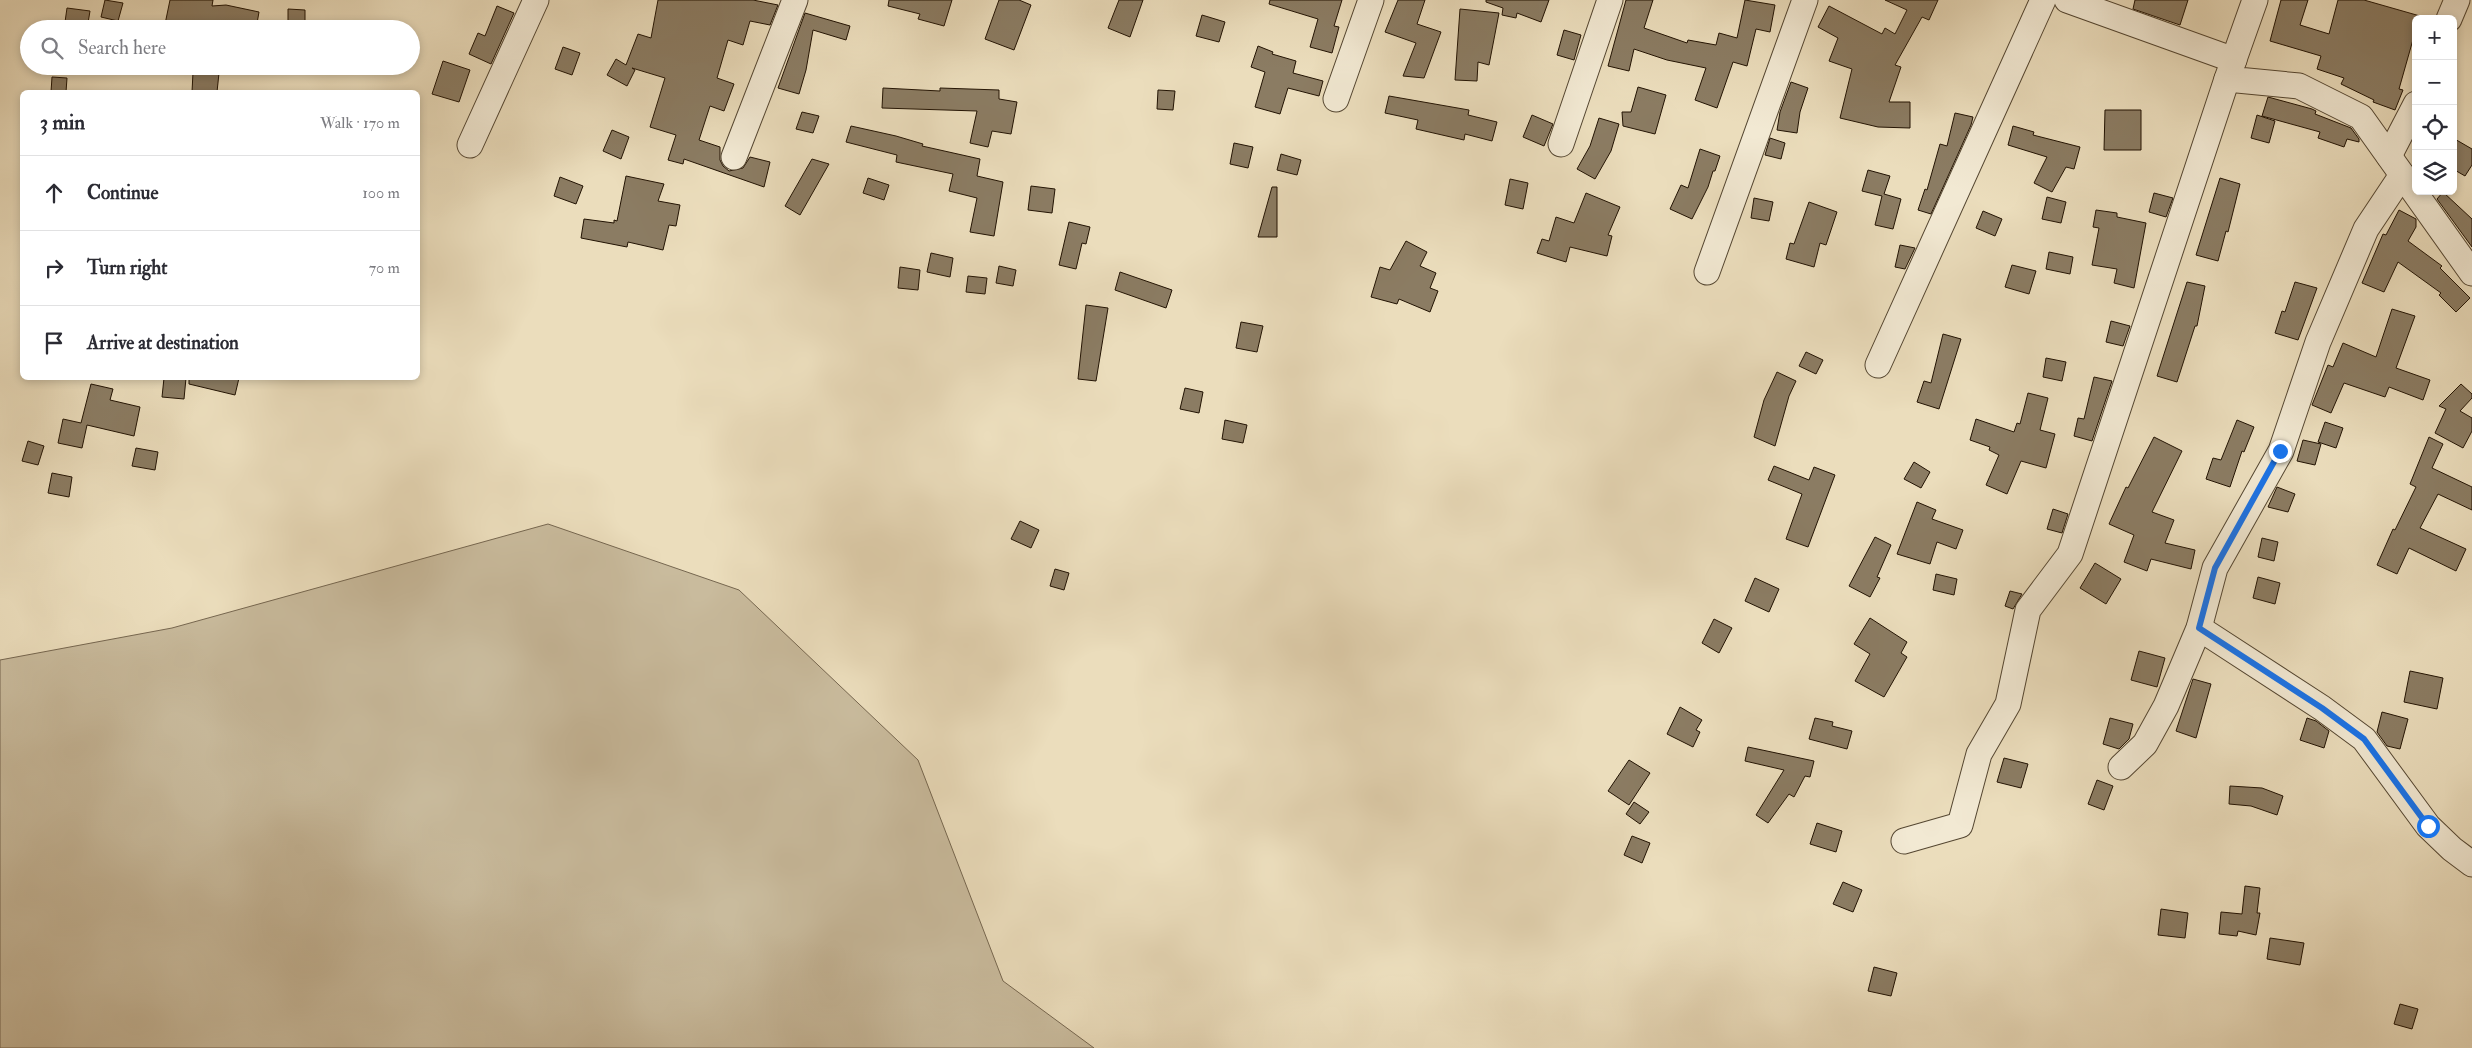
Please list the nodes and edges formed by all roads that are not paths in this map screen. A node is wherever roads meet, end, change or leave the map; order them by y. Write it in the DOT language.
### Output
graph roads {
  1 [pos="536,0"];
  2 [pos="1371,0"];
  3 [pos="1610,0"];
  4 [pos="1805,0"];
  5 [pos="2043,0"];
  6 [pos="2067,0"];
  7 [pos="2255,0"];
  8 [pos="2457,0"];
  9 [pos="792,1"];
  10 [pos="2451,15"];
  11 [pos="2231,69"];
  12 [pos="1336,99"];
  13 [pos="2416,105"];
  14 [pos="1561,144"];
  15 [pos="470,145"];
  16 [pos="734,157"];
  17 [pos="2396,166"];
  18 [pos="1708,272"];
  19 [pos="2472,273"];
  20 [pos="1878,365"];
  21 [pos="2199,628"];
  22 [pos="2122,767"];
  23 [pos="1904,842"];
  24 [pos="2472,864"];
  1 -- 15 [label="street"];
  2 -- 12 [label="street"];
  3 -- 14 [label="street"];
  4 -- 18 [label="street"];
  5 -- 20 [label="street"];
  6 -- 11 [label="street"];
  7 -- 11 [label="street"];
  8 -- 10 [label="street"];
  9 -- 16 [label="street"];
  11 -- 17 [label="street"];
  11 -- 23 [label="street"];
  13 -- 17 [label="street"];
  17 -- 19 [label="street"];
  17 -- 21 [label="street"];
  21 -- 22 [label="street"];
  21 -- 24 [label="street"];
}
